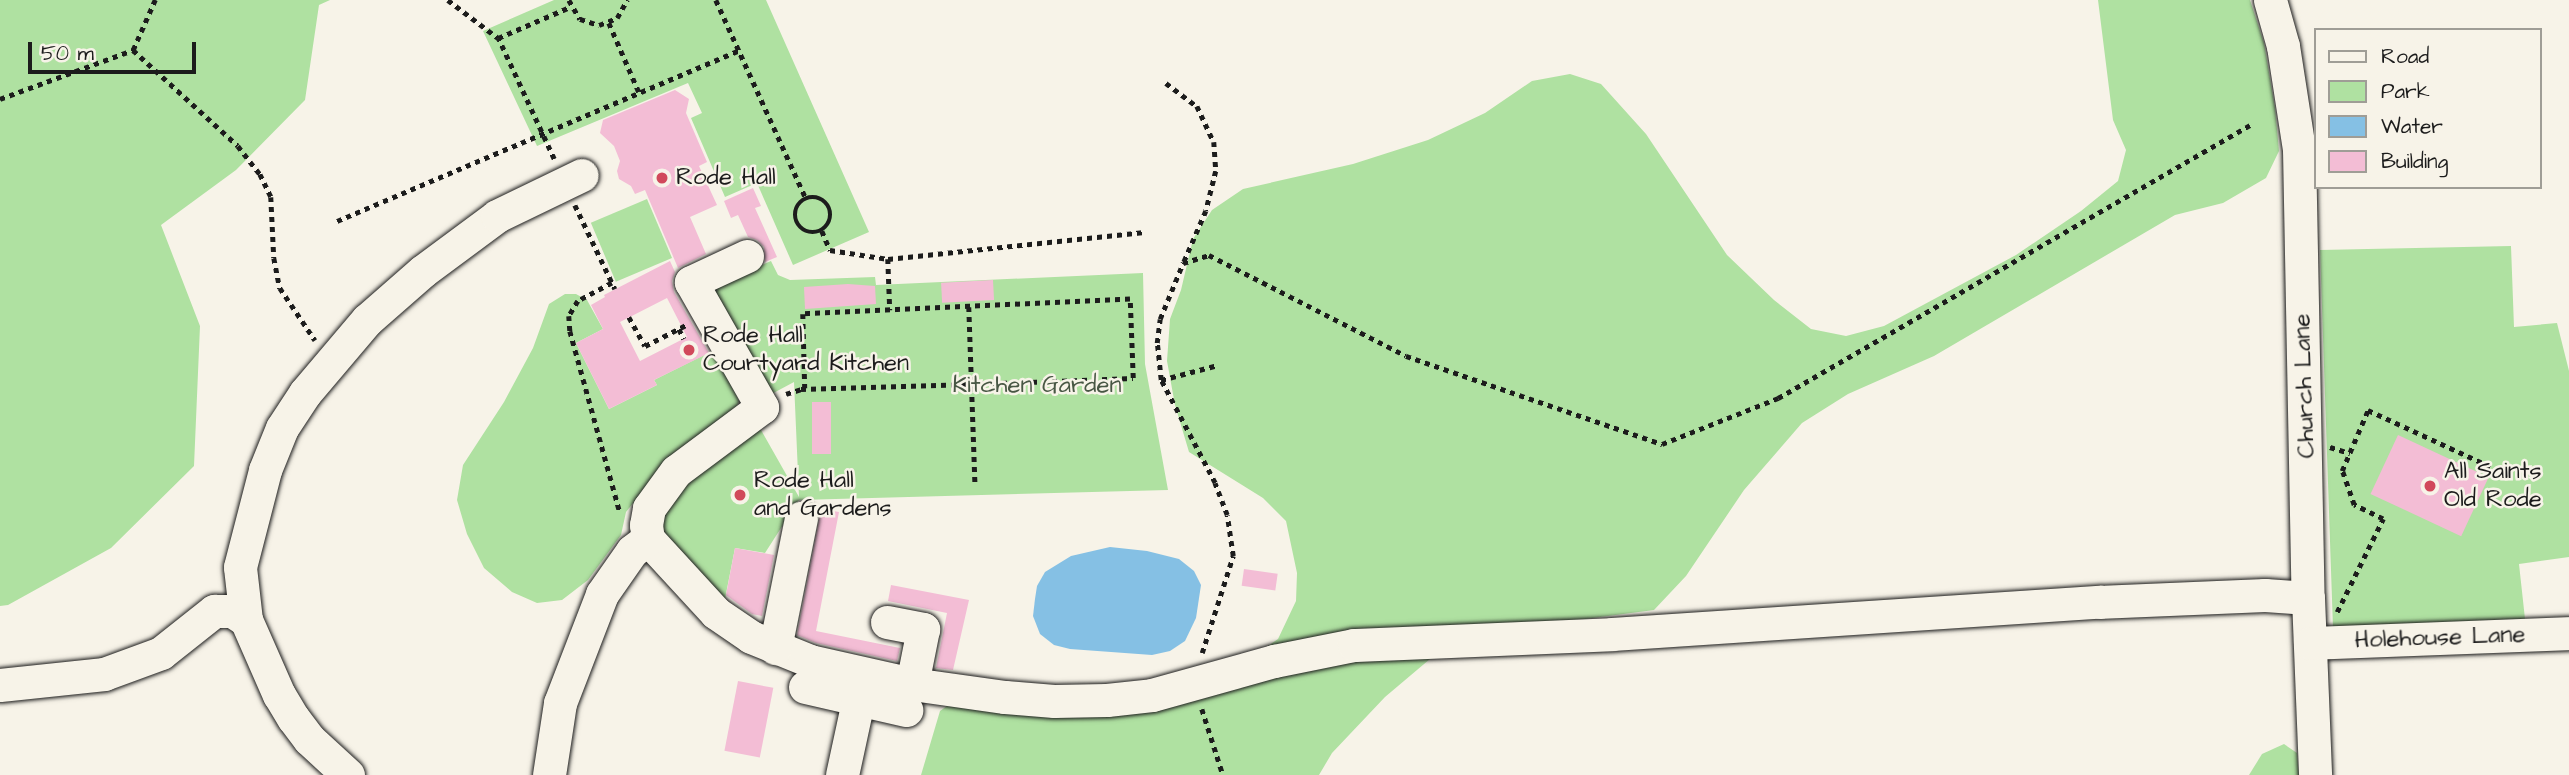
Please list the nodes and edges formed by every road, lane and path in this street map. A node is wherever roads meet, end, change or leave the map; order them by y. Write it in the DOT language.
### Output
graph roads {
  1 [pos="155,0"];
  2 [pos="448,0"];
  3 [pos="569,0"];
  4 [pos="627,0"];
  5 [pos="716,0"];
  6 [pos="2270,0"];
  7 [pos="570,7"];
  8 [pos="609,23"];
  9 [pos="498,38"];
  10 [pos="133,50"];
  11 [pos="738,51"];
  12 [pos="1166,83"];
  13 [pos="639,92"];
  14 [pos="0,99"];
  15 [pos="2250,125"];
  16 [pos="542,134"];
  17 [pos="573,179"];
  18 [pos="806,198"];
  19 [pos="337,220"];
  20 [pos="822,231"];
  21 [pos="1145,232"];
  22 [pos="747,256"];
  23 [pos="888,259"];
  24 [pos="1183,263"];
  25 [pos="969,306"];
  26 [pos="890,310"];
  27 [pos="708,313"];
  28 [pos="629,317"];
  29 [pos="679,329"];
  30 [pos="684,339"];
  31 [pos="331,360"];
  32 [pos="1218,365"];
  33 [pos="1161,380"];
  34 [pos="972,384"];
  35 [pos="805,388"];
  36 [pos="762,407"];
  37 [pos="2500,471"];
  38 [pos="975,482"];
  39 [pos="801,518"];
  40 [pos="648,539"];
  41 [pos="240,567"];
  42 [pos="2308,598"];
  43 [pos="214,611"];
  44 [pos="246,620"];
  45 [pos="887,622"];
  46 [pos="2569,633"];
  47 [pos="2311,643"];
  48 [pos="775,648"];
  49 [pos="0,685"];
  50 [pos="1194,685"];
  51 [pos="862,686"];
  52 [pos="804,687"];
  53 [pos="909,697"];
  54 [pos="348,775"];
  55 [pos="550,775"];
  56 [pos="842,775"];
  57 [pos="1223,775"];
  58 [pos="2315,775"];
  1 -- 10 [label="path"];
  2 -- 9 [label="path"];
  3 -- 7 [label="path"];
  4 -- 8 [label="path"];
  5 -- 11 [label="path"];
  6 -- 42 [label="street, Church Lane"];
  7 -- 8 [label="path"];
  7 -- 9 [label="path"];
  8 -- 13 [label="path"];
  9 -- 16 [label="path"];
  10 -- 14 [label="path"];
  10 -- 31 [label="path"];
  11 -- 13 [label="path"];
  11 -- 18 [label="path"];
  12 -- 24 [label="path"];
  13 -- 16 [label="path"];
  15 -- 24 [label="path"];
  16 -- 17 [label="path"];
  16 -- 19 [label="path"];
  17 -- 31 [label="street"];
  17 -- 40 [label="path"];
  18 -- 20 [label="path"];
  18 -- 20 [label="path"];
  20 -- 23 [label="path"];
  21 -- 23 [label="path"];
  22 -- 27 [label="street"];
  23 -- 26 [label="path"];
  24 -- 33 [label="path"];
  25 -- 26 [label="path"];
  25 -- 34 [label="path"];
  25 -- 34 [label="path"];
  26 -- 35 [label="path"];
  27 -- 29 [label="path"];
  27 -- 36 [label="street"];
  28 -- 29 [label="path"];
  29 -- 30 [label="path"];
  31 -- 41 [label="street"];
  32 -- 33 [label="path"];
  33 -- 50 [label="path"];
  34 -- 35 [label="path"];
  34 -- 38 [label="path"];
  35 -- 36 [label="path"];
  36 -- 40 [label="street"];
  37 -- 47 [label="path"];
  39 -- 48 [label="street"];
  40 -- 48 [label="street"];
  40 -- 55 [label="street"];
  41 -- 43 [label="street"];
  41 -- 44 [label="street"];
  42 -- 47 [label="street, Church Lane"];
  42 -- 50 [label="street"];
  43 -- 44 [label="street"];
  43 -- 49 [label="street"];
  44 -- 54 [label="street"];
  45 -- 53 [label="street"];
  46 -- 47 [label="street, Holehouse Lane"];
  47 -- 58 [label="street, Church Lane"];
  48 -- 51 [label="street"];
  50 -- 53 [label="street"];
  50 -- 57 [label="path"];
  51 -- 52 [label="street"];
  51 -- 53 [label="street"];
  51 -- 56 [label="street"];
}
